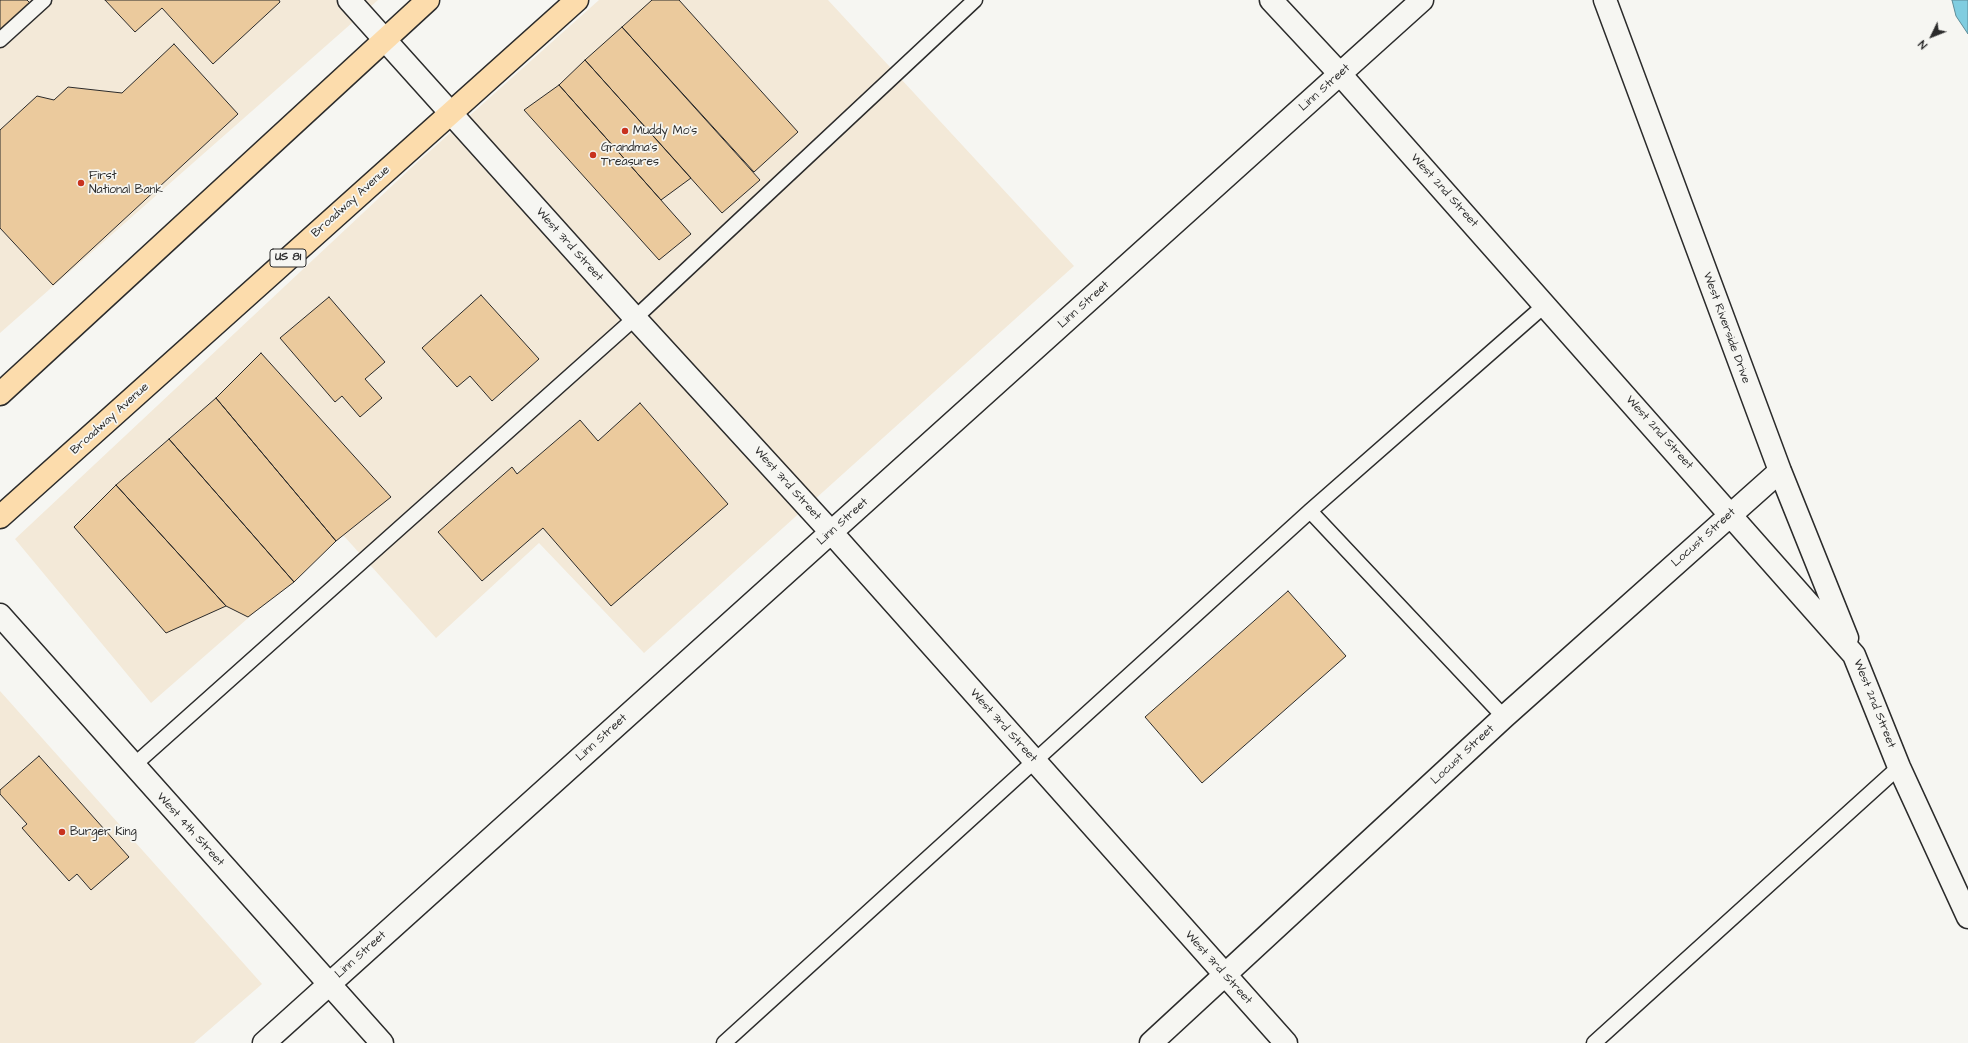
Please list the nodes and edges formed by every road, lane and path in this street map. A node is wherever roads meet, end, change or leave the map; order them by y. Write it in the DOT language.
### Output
graph roads {
  1 [pos="44,0"];
  2 [pos="350,0"];
  3 [pos="428,0"];
  4 [pos="577,0"];
  5 [pos="975,0"];
  6 [pos="1271,0"];
  7 [pos="1422,0"];
  8 [pos="1605,0"];
  9 [pos="384,39"];
  10 [pos="0,40"];
  11 [pos="1340,74"];
  12 [pos="451,112"];
  13 [pos="1545,305"];
  14 [pos="635,318"];
  15 [pos="0,394"];
  16 [pos="1780,471"];
  17 [pos="1310,511"];
  18 [pos="1730,514"];
  19 [pos="0,518"];
  20 [pos="831,532"];
  21 [pos="0,615"];
  22 [pos="1854,655"];
  23 [pos="1504,717"];
  24 [pos="1034,761"];
  25 [pos="133,766"];
  26 [pos="1899,767"];
  27 [pos="1968,918"];
  28 [pos="1224,975"];
  29 [pos="328,984"];
  30 [pos="264,1043"];
  31 [pos="382,1043"];
  32 [pos="724,1043"];
  33 [pos="1151,1043"];
  34 [pos="1286,1043"];
  35 [pos="1594,1043"];
  1 -- 10 [label="lane"];
  2 -- 9 [label="street, West 3rd Street"];
  3 -- 9 [label="highway"];
  4 -- 12 [label="highway, Broadway Avenue / US 81"];
  5 -- 14 [label="lane"];
  6 -- 11 [label="street, West 2nd Street"];
  7 -- 11 [label="street, Linn Street"];
  8 -- 16 [label="street, West Riverside Drive"];
  9 -- 12 [label="street, West 3rd Street"];
  9 -- 15 [label="highway"];
  11 -- 13 [label="street, West 2nd Street"];
  11 -- 20 [label="street, Linn Street"];
  12 -- 14 [label="street, West 3rd Street"];
  12 -- 19 [label="highway, Broadway Avenue / US 81"];
  13 -- 17 [label="lane"];
  13 -- 18 [label="street, West 2nd Street"];
  14 -- 20 [label="street, West 3rd Street"];
  14 -- 25 [label="lane"];
  16 -- 18 [label="street, Locust Street"];
  16 -- 22 [label="street, West Riverside Drive"];
  17 -- 23 [label="lane"];
  17 -- 24 [label="lane"];
  18 -- 22 [label="street, West 2nd Street"];
  18 -- 23 [label="street, Locust Street"];
  20 -- 24 [label="street, West 3rd Street"];
  20 -- 29 [label="street, Linn Street"];
  21 -- 25 [label="street, West 4th Street"];
  22 -- 26 [label="street, West 2nd Street"];
  23 -- 28 [label="street, Locust Street"];
  24 -- 28 [label="street, West 3rd Street"];
  24 -- 32 [label="lane"];
  25 -- 29 [label="street, West 4th Street"];
  26 -- 27 [label="street, West 2nd Street"];
  26 -- 35 [label="lane"];
  28 -- 33 [label="street, Locust Street"];
  28 -- 34 [label="street, West 3rd Street"];
  29 -- 30 [label="street, Linn Street"];
  29 -- 31 [label="street, West 4th Street"];
}
